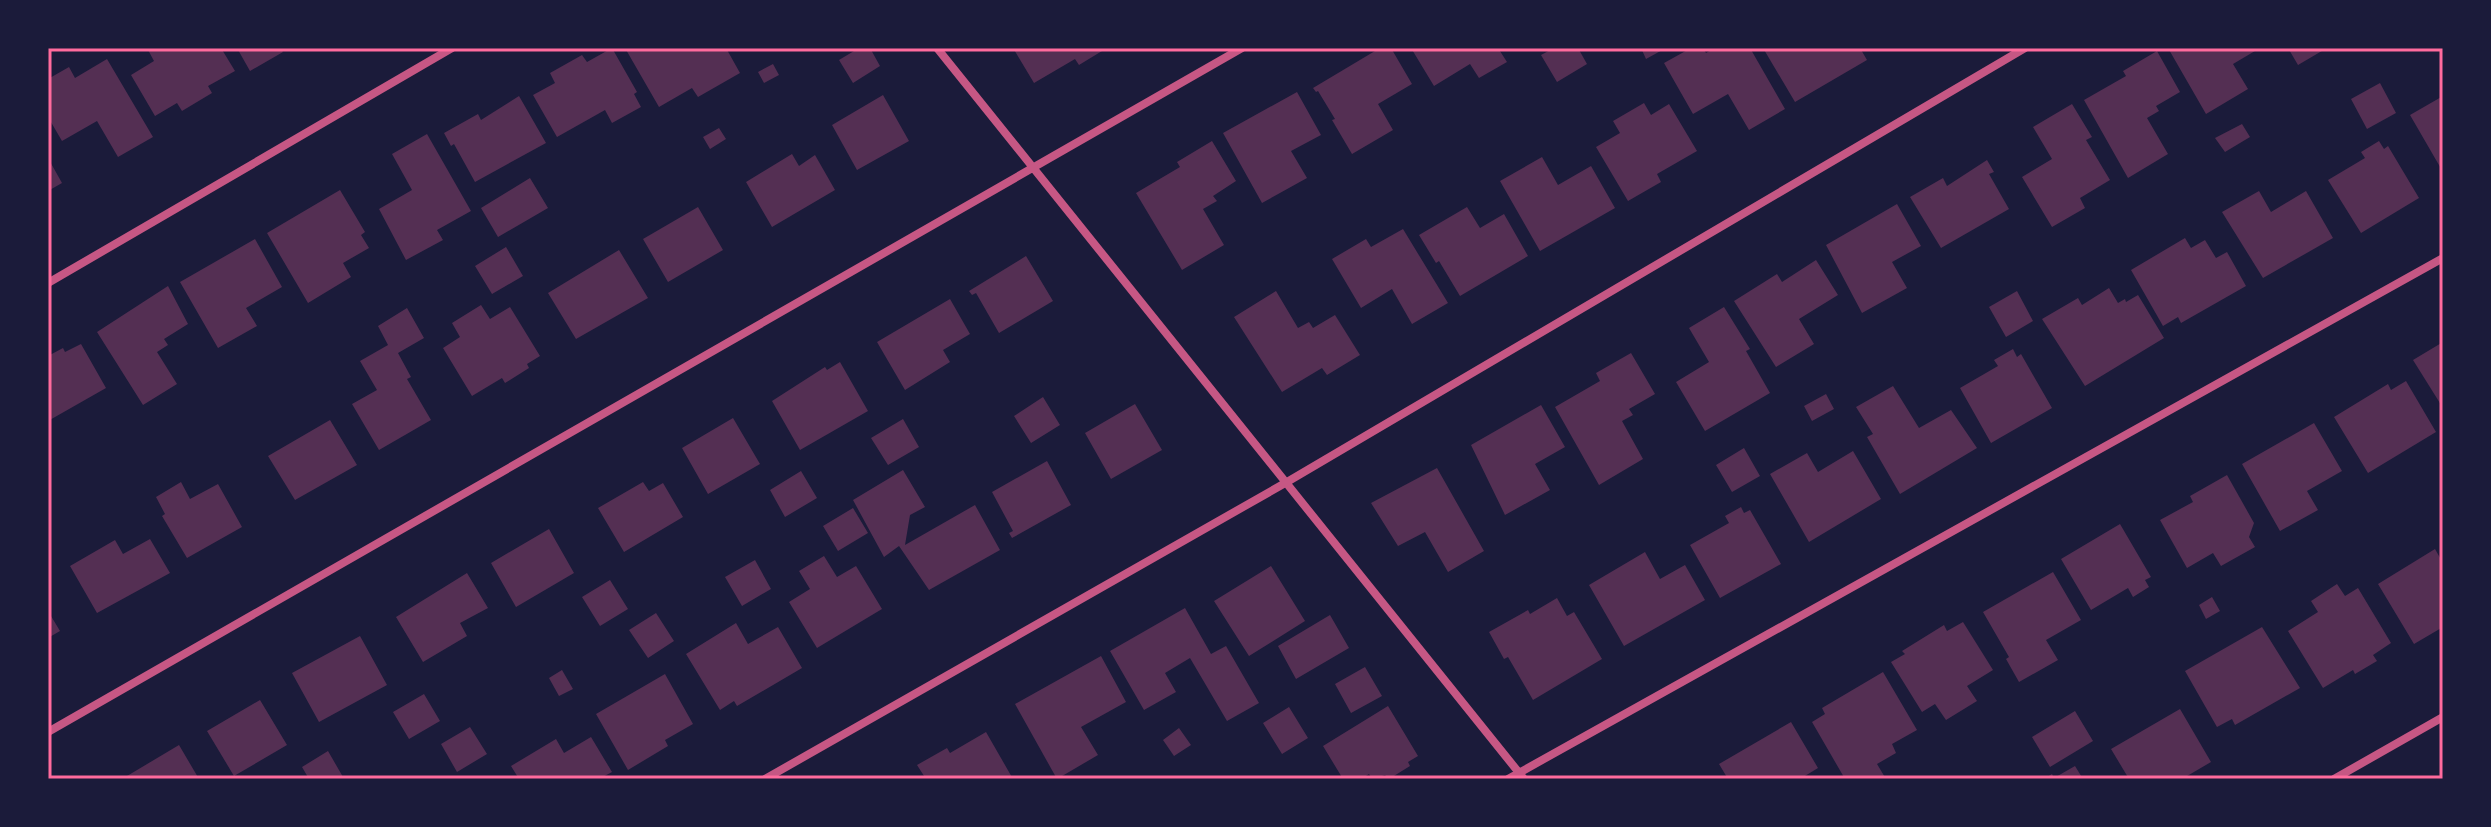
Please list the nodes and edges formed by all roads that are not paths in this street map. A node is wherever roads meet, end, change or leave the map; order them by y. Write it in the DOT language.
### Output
graph roads {
  1 [pos="452,48"];
  2 [pos="937,48"];
  3 [pos="1242,48"];
  4 [pos="2025,48"];
  5 [pos="1034,168"];
  6 [pos="2443,258"];
  7 [pos="48,283"];
  8 [pos="1287,482"];
  9 [pos="2443,717"];
  10 [pos="48,732"];
  11 [pos="1522,776"];
  12 [pos="765,779"];
  13 [pos="1508,779"];
  14 [pos="2334,779"];
  1 -- 7 [label="street"];
  2 -- 5 [label="street"];
  3 -- 5 [label="street"];
  4 -- 8 [label="street"];
  5 -- 8 [label="street"];
  5 -- 10 [label="street"];
  6 -- 11 [label="street"];
  8 -- 11 [label="street"];
  8 -- 12 [label="street"];
  9 -- 14 [label="street"];
  11 -- 13 [label="street"];
}
